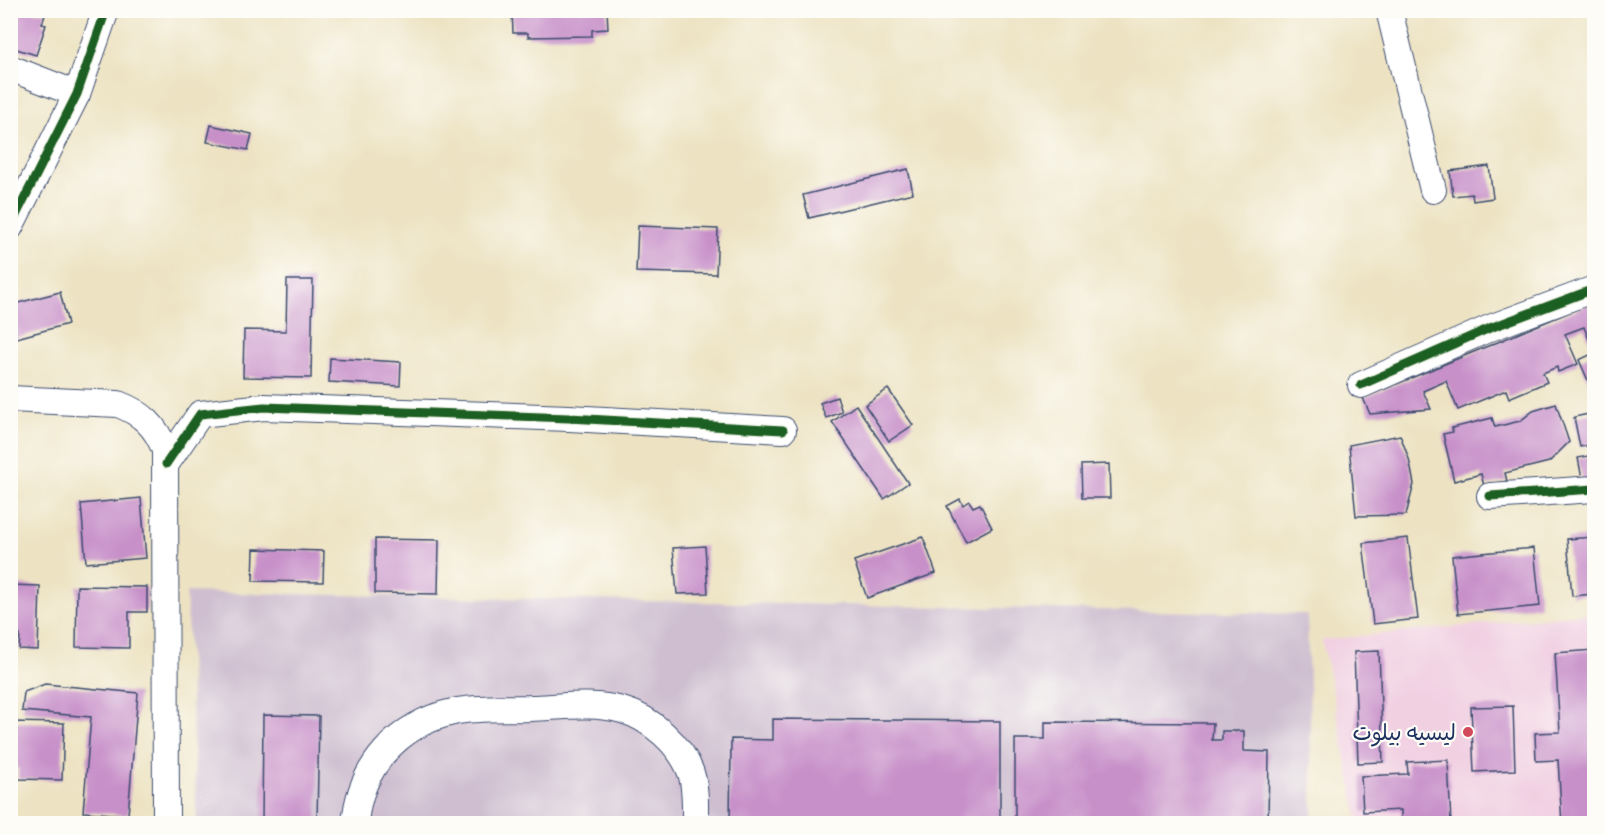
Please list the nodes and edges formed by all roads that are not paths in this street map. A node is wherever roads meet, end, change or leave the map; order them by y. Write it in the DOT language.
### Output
graph roads {
  1 [pos="105,10"];
  2 [pos="1389,10"];
  3 [pos="10,68"];
  4 [pos="77,94"];
  5 [pos="1433,190"];
  6 [pos="10,227"];
  7 [pos="1594,290"];
  8 [pos="1361,385"];
  9 [pos="10,399"];
  10 [pos="783,430"];
  11 [pos="166,464"];
  12 [pos="1594,489"];
  13 [pos="1490,496"];
  14 [pos="166,824"];
  15 [pos="355,824"];
  16 [pos="695,824"];
  1 -- 4 [label="street"];
  2 -- 5 [label="street"];
  3 -- 4 [label="street"];
  4 -- 6 [label="street"];
  7 -- 8 [label="street"];
  9 -- 11 [label="street"];
  10 -- 11 [label="street"];
  11 -- 14 [label="street"];
  12 -- 13 [label="street"];
  15 -- 16 [label="street"];
}
